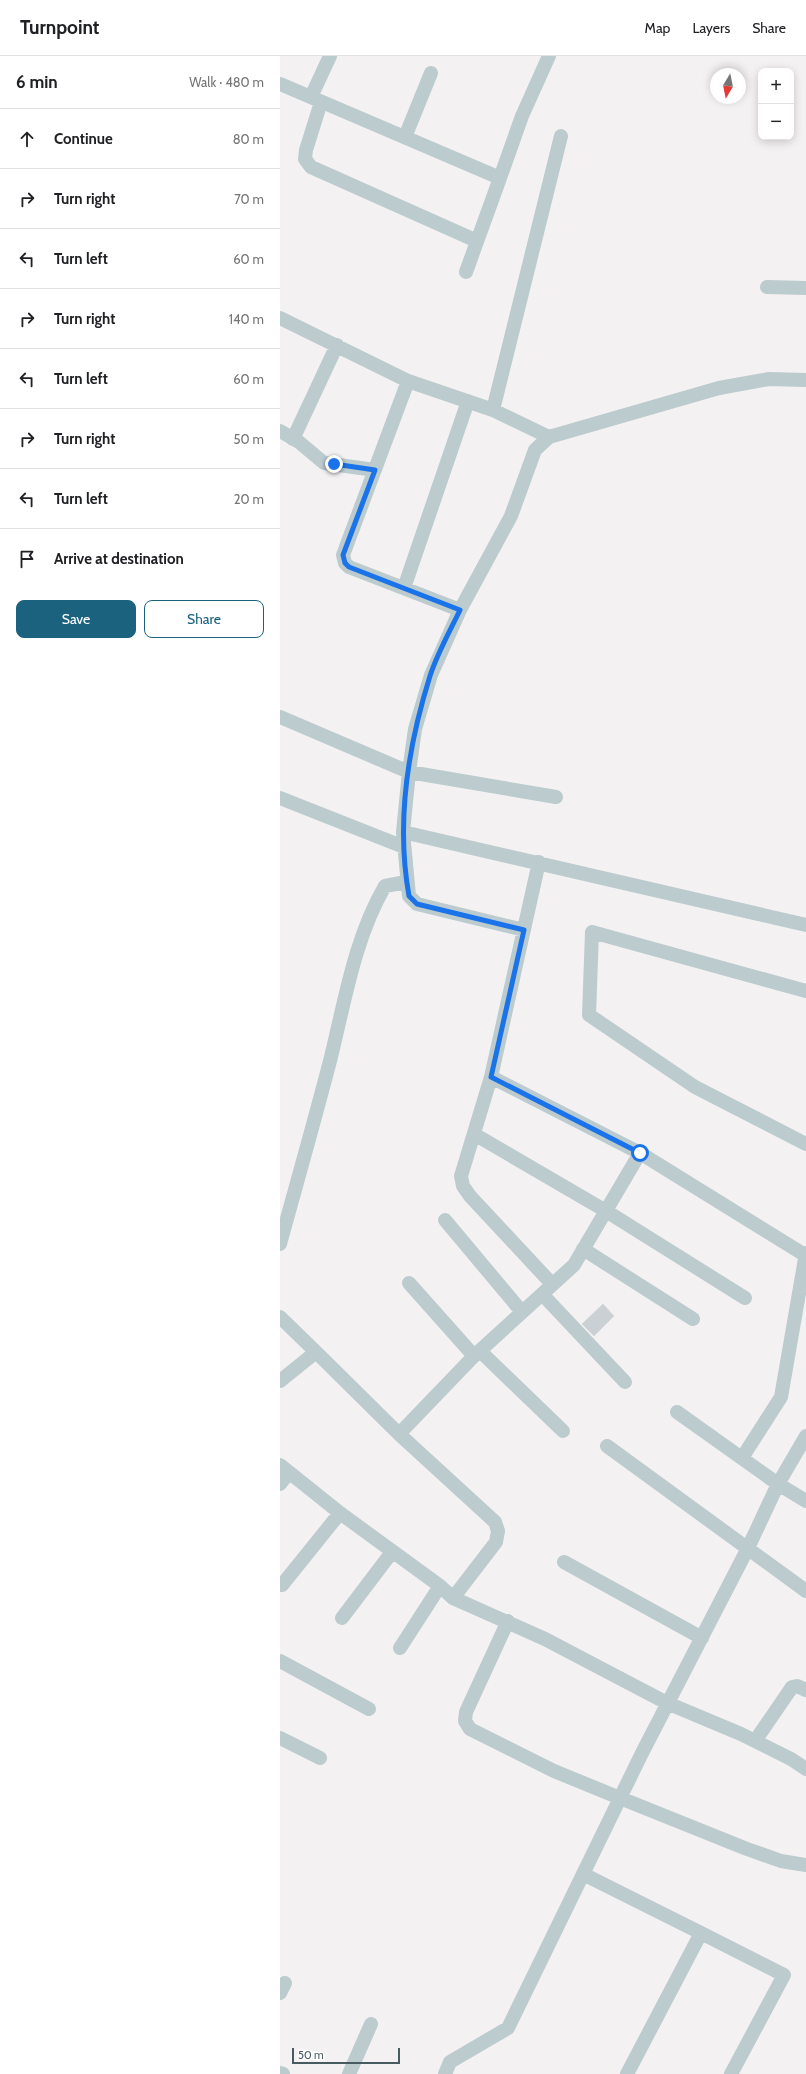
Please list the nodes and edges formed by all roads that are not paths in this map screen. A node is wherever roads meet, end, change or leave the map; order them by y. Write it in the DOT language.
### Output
graph roads {
  1 [pos="330,56"];
  2 [pos="549,56"];
  3 [pos="431,73"];
  4 [pos="280,84"];
  5 [pos="316,99"];
  6 [pos="561,136"];
  7 [pos="405,137"];
  8 [pos="500,178"];
  9 [pos="477,241"];
  10 [pos="466,272"];
  11 [pos="766,287"];
  12 [pos="806,288"];
  13 [pos="280,318"];
  14 [pos="337,345"];
  15 [pos="806,380"];
  16 [pos="408,381"];
  17 [pos="468,401"];
  18 [pos="493,410"];
  19 [pos="280,431"];
  20 [pos="549,437"];
  21 [pos="293,439"];
  22 [pos="375,470"];
  23 [pos="404,588"];
  24 [pos="460,610"];
  25 [pos="280,718"];
  26 [pos="409,772"];
  27 [pos="556,797"];
  28 [pos="280,798"];
  29 [pos="403,832"];
  30 [pos="404,847"];
  31 [pos="539,862"];
  32 [pos="406,882"];
  33 [pos="806,924"];
  34 [pos="524,930"];
  35 [pos="806,991"];
  36 [pos="491,1077"];
  37 [pos="474,1134"];
  38 [pos="806,1144"];
  39 [pos="640,1153"];
  40 [pos="606,1211"];
  41 [pos="445,1220"];
  42 [pos="280,1244"];
  43 [pos="583,1249"];
  44 [pos="805,1254"];
  45 [pos="409,1283"];
  46 [pos="552,1284"];
  47 [pos="542,1294"];
  48 [pos="745,1298"];
  49 [pos="522,1312"];
  50 [pos="280,1317"];
  51 [pos="693,1318"];
  52 [pos="316,1352"];
  53 [pos="477,1353"];
  54 [pos="280,1380"];
  55 [pos="625,1382"];
  56 [pos="677,1412"];
  57 [pos="563,1431"];
  58 [pos="399,1434"];
  59 [pos="806,1436"];
  60 [pos="607,1446"];
  61 [pos="742,1458"];
  62 [pos="285,1468"];
  63 [pos="280,1484"];
  64 [pos="778,1484"];
  65 [pos="806,1501"];
  66 [pos="340,1513"];
  67 [pos="748,1548"];
  68 [pos="392,1552"];
  69 [pos="564,1562"];
  70 [pos="282,1585"];
  71 [pos="440,1586"];
  72 [pos="806,1591"];
  73 [pos="453,1598"];
  74 [pos="342,1618"];
  75 [pos="508,1621"];
  76 [pos="702,1638"];
  77 [pos="400,1648"];
  78 [pos="280,1661"];
  79 [pos="806,1690"];
  80 [pos="668,1703"];
  81 [pos="369,1709"];
  82 [pos="280,1738"];
  83 [pos="755,1741"];
  84 [pos="320,1758"];
  85 [pos="806,1769"];
  86 [pos="620,1798"];
  87 [pos="806,1865"];
  88 [pos="583,1874"];
  89 [pos="701,1933"];
  90 [pos="371,2024"];
  91 [pos="349,2074"];
  92 [pos="445,2074"];
  93 [pos="627,2074"];
  94 [pos="731,2074"];
  1 -- 5 [label="street"];
  2 -- 8 [label="street"];
  3 -- 7 [label="street"];
  4 -- 5 [label="street"];
  5 -- 7 [label="street"];
  5 -- 9 [label="street"];
  6 -- 18 [label="street"];
  7 -- 8 [label="street"];
  8 -- 9 [label="street"];
  9 -- 10 [label="street"];
  11 -- 12 [label="street"];
  13 -- 14 [label="street"];
  14 -- 16 [label="street"];
  14 -- 21 [label="street"];
  15 -- 20 [label="street"];
  16 -- 17 [label="street"];
  16 -- 22 [label="street"];
  17 -- 18 [label="street"];
  17 -- 23 [label="street"];
  18 -- 20 [label="street"];
  19 -- 21 [label="street"];
  20 -- 24 [label="street"];
  21 -- 22 [label="street"];
  22 -- 23 [label="street"];
  23 -- 24 [label="street"];
  24 -- 26 [label="street"];
  25 -- 26 [label="street"];
  26 -- 27 [label="street"];
  26 -- 29 [label="street"];
  28 -- 30 [label="street"];
  29 -- 30 [label="street"];
  29 -- 31 [label="street"];
  30 -- 32 [label="street"];
  31 -- 33 [label="street"];
  31 -- 34 [label="street"];
  32 -- 34 [label="street"];
  32 -- 42 [label="street"];
  34 -- 36 [label="street"];
  35 -- 38 [label="street"];
  36 -- 37 [label="street"];
  36 -- 39 [label="street"];
  37 -- 40 [label="street"];
  37 -- 46 [label="street"];
  39 -- 40 [label="street"];
  39 -- 44 [label="street"];
  40 -- 43 [label="street"];
  40 -- 48 [label="street"];
  41 -- 49 [label="street"];
  43 -- 46 [label="street"];
  43 -- 51 [label="street"];
  44 -- 61 [label="street"];
  45 -- 53 [label="street"];
  46 -- 47 [label="street"];
  47 -- 49 [label="street"];
  47 -- 55 [label="street"];
  49 -- 53 [label="street"];
  50 -- 52 [label="street"];
  52 -- 54 [label="street"];
  52 -- 58 [label="street"];
  53 -- 57 [label="street"];
  53 -- 58 [label="street"];
  56 -- 61 [label="street"];
  58 -- 73 [label="street"];
  59 -- 64 [label="street"];
  60 -- 67 [label="street"];
  61 -- 64 [label="street"];
  62 -- 63 [label="street"];
  62 -- 66 [label="street"];
  64 -- 65 [label="street"];
  64 -- 67 [label="street"];
  66 -- 68 [label="street"];
  66 -- 70 [label="street"];
  67 -- 72 [label="street"];
  67 -- 76 [label="street"];
  68 -- 71 [label="street"];
  68 -- 74 [label="street"];
  69 -- 76 [label="street"];
  71 -- 73 [label="street"];
  71 -- 77 [label="street"];
  73 -- 75 [label="street"];
  75 -- 80 [label="street"];
  75 -- 86 [label="street"];
  76 -- 80 [label="street"];
  78 -- 81 [label="street"];
  79 -- 83 [label="street"];
  80 -- 83 [label="street"];
  80 -- 86 [label="street"];
  82 -- 84 [label="street"];
  83 -- 85 [label="street"];
  86 -- 87 [label="street"];
  86 -- 88 [label="street"];
  88 -- 89 [label="street"];
  88 -- 92 [label="street"];
  89 -- 93 [label="street"];
  89 -- 94 [label="street"];
  90 -- 91 [label="street"];
}
